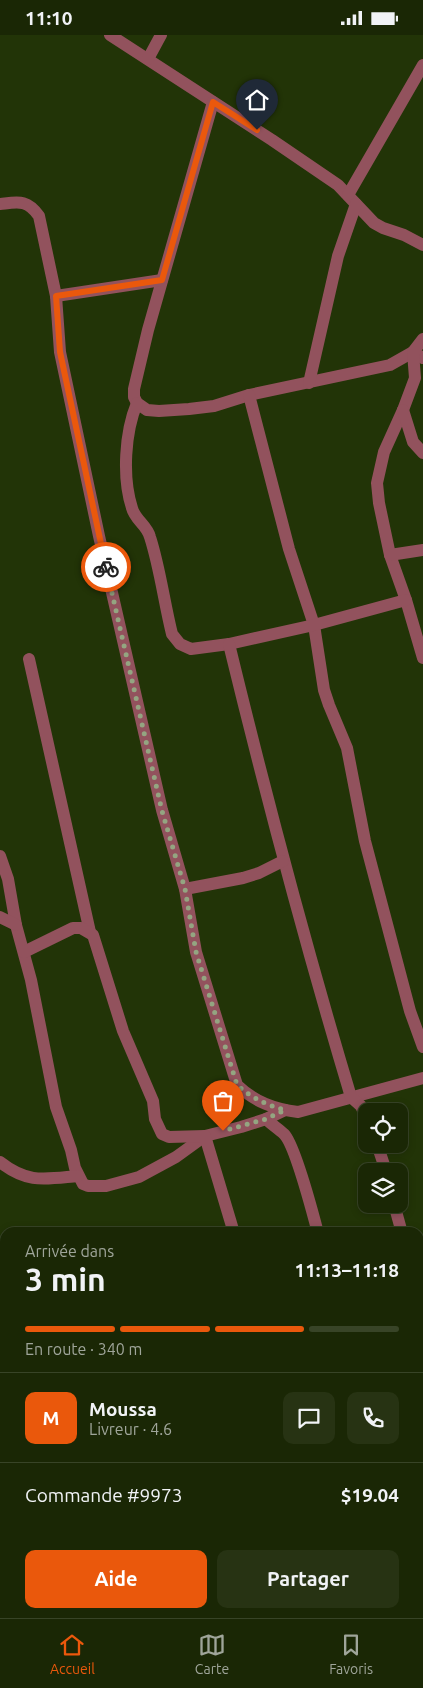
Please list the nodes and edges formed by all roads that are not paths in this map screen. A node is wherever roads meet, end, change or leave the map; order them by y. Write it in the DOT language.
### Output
graph roads {
  1 [pos="110,35"];
  2 [pos="161,35"];
  3 [pos="148,59"];
  4 [pos="423,65"];
  5 [pos="213,102"];
  6 [pos="352,199"];
  7 [pos="0,204"];
  8 [pos="422,241"];
  9 [pos="162,280"];
  10 [pos="56,296"];
  11 [pos="423,339"];
  12 [pos="418,355"];
  13 [pos="309,383"];
  14 [pos="249,395"];
  15 [pos="137,403"];
  16 [pos="403,410"];
  17 [pos="423,453"];
  18 [pos="423,550"];
  19 [pos="390,555"];
  20 [pos="406,600"];
  21 [pos="314,625"];
  22 [pos="229,644"];
  23 [pos="423,657"];
  24 [pos="29,659"];
  25 [pos="0,856"];
  26 [pos="283,861"];
  27 [pos="185,889"];
  28 [pos="0,917"];
  29 [pos="16,925"];
  30 [pos="90,932"];
  31 [pos="24,952"];
  32 [pos="423,1047"];
  33 [pos="423,1078"];
  34 [pos="351,1097"];
  35 [pos="358,1103"];
  36 [pos="285,1110"];
  37 [pos="266,1119"];
  38 [pos="204,1136"];
  39 [pos="0,1162"];
  40 [pos="78,1176"];
  41 [pos="396,1213"];
  42 [pos="232,1227"];
  43 [pos="316,1227"];
  44 [pos="400,1227"];
  1 -- 3 [label="street"];
  2 -- 3 [label="street"];
  3 -- 5 [label="street"];
  4 -- 6 [label="street"];
  5 -- 6 [label="street"];
  5 -- 9 [label="street"];
  6 -- 8 [label="street"];
  6 -- 13 [label="street"];
  7 -- 10 [label="street"];
  9 -- 10 [label="street"];
  9 -- 15 [label="street"];
  10 -- 27 [label="street"];
  11 -- 12 [label="street"];
  12 -- 13 [label="street"];
  12 -- 16 [label="street"];
  13 -- 14 [label="street"];
  14 -- 15 [label="street"];
  14 -- 21 [label="street"];
  15 -- 22 [label="street"];
  16 -- 17 [label="street"];
  16 -- 19 [label="street"];
  18 -- 19 [label="street"];
  19 -- 20 [label="street"];
  20 -- 21 [label="street"];
  20 -- 23 [label="street"];
  21 -- 22 [label="street"];
  21 -- 32 [label="street"];
  22 -- 26 [label="street"];
  24 -- 30 [label="street"];
  25 -- 29 [label="street"];
  26 -- 27 [label="street"];
  26 -- 34 [label="street"];
  27 -- 36 [label="street"];
  28 -- 29 [label="street"];
  29 -- 31 [label="street"];
  30 -- 31 [label="street"];
  30 -- 38 [label="street"];
  31 -- 40 [label="street"];
  33 -- 34 [label="street"];
  34 -- 35 [label="street"];
  34 -- 36 [label="street"];
  36 -- 37 [label="street"];
  37 -- 38 [label="street"];
  37 -- 43 [label="street"];
  38 -- 40 [label="street"];
  38 -- 42 [label="street"];
  39 -- 40 [label="street"];
  41 -- 44 [label="street"];
}
